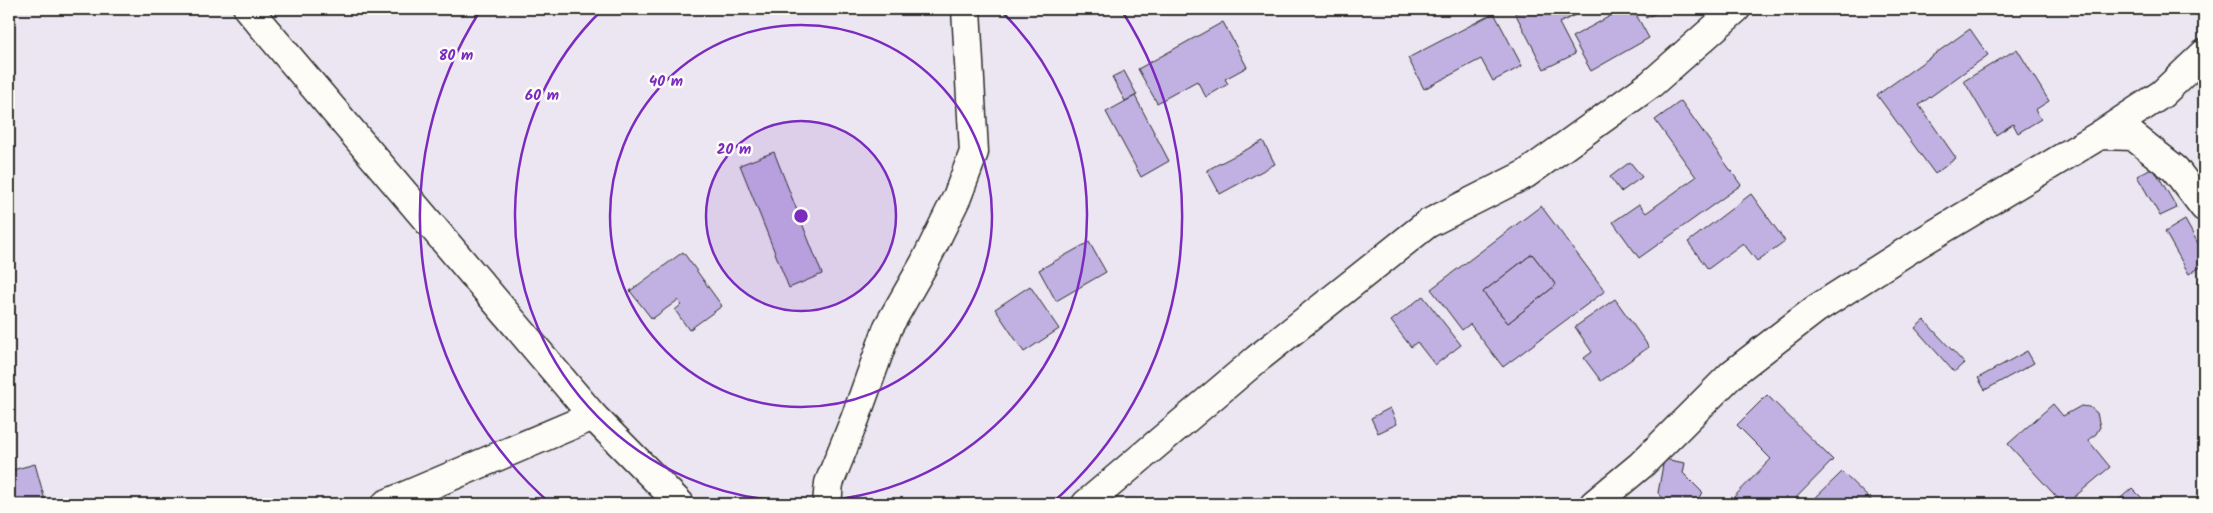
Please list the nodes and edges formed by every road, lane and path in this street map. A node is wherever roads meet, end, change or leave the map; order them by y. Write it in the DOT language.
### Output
graph roads {
  1 [pos="248,9"];
  2 [pos="966,9"];
  3 [pos="1736,9"];
  4 [pos="2204,54"];
  5 [pos="2100,135"];
  6 [pos="2204,207"];
  7 [pos="593,416"];
  8 [pos="386,504"];
  9 [pos="680,504"];
  10 [pos="827,504"];
  11 [pos="1086,504"];
  12 [pos="1594,504"];
  1 -- 7 [label="street"];
  2 -- 10 [label="street"];
  3 -- 11 [label="street"];
  4 -- 5 [label="street"];
  5 -- 6 [label="street"];
  5 -- 12 [label="street"];
  7 -- 8 [label="street"];
  7 -- 9 [label="street"];
}
